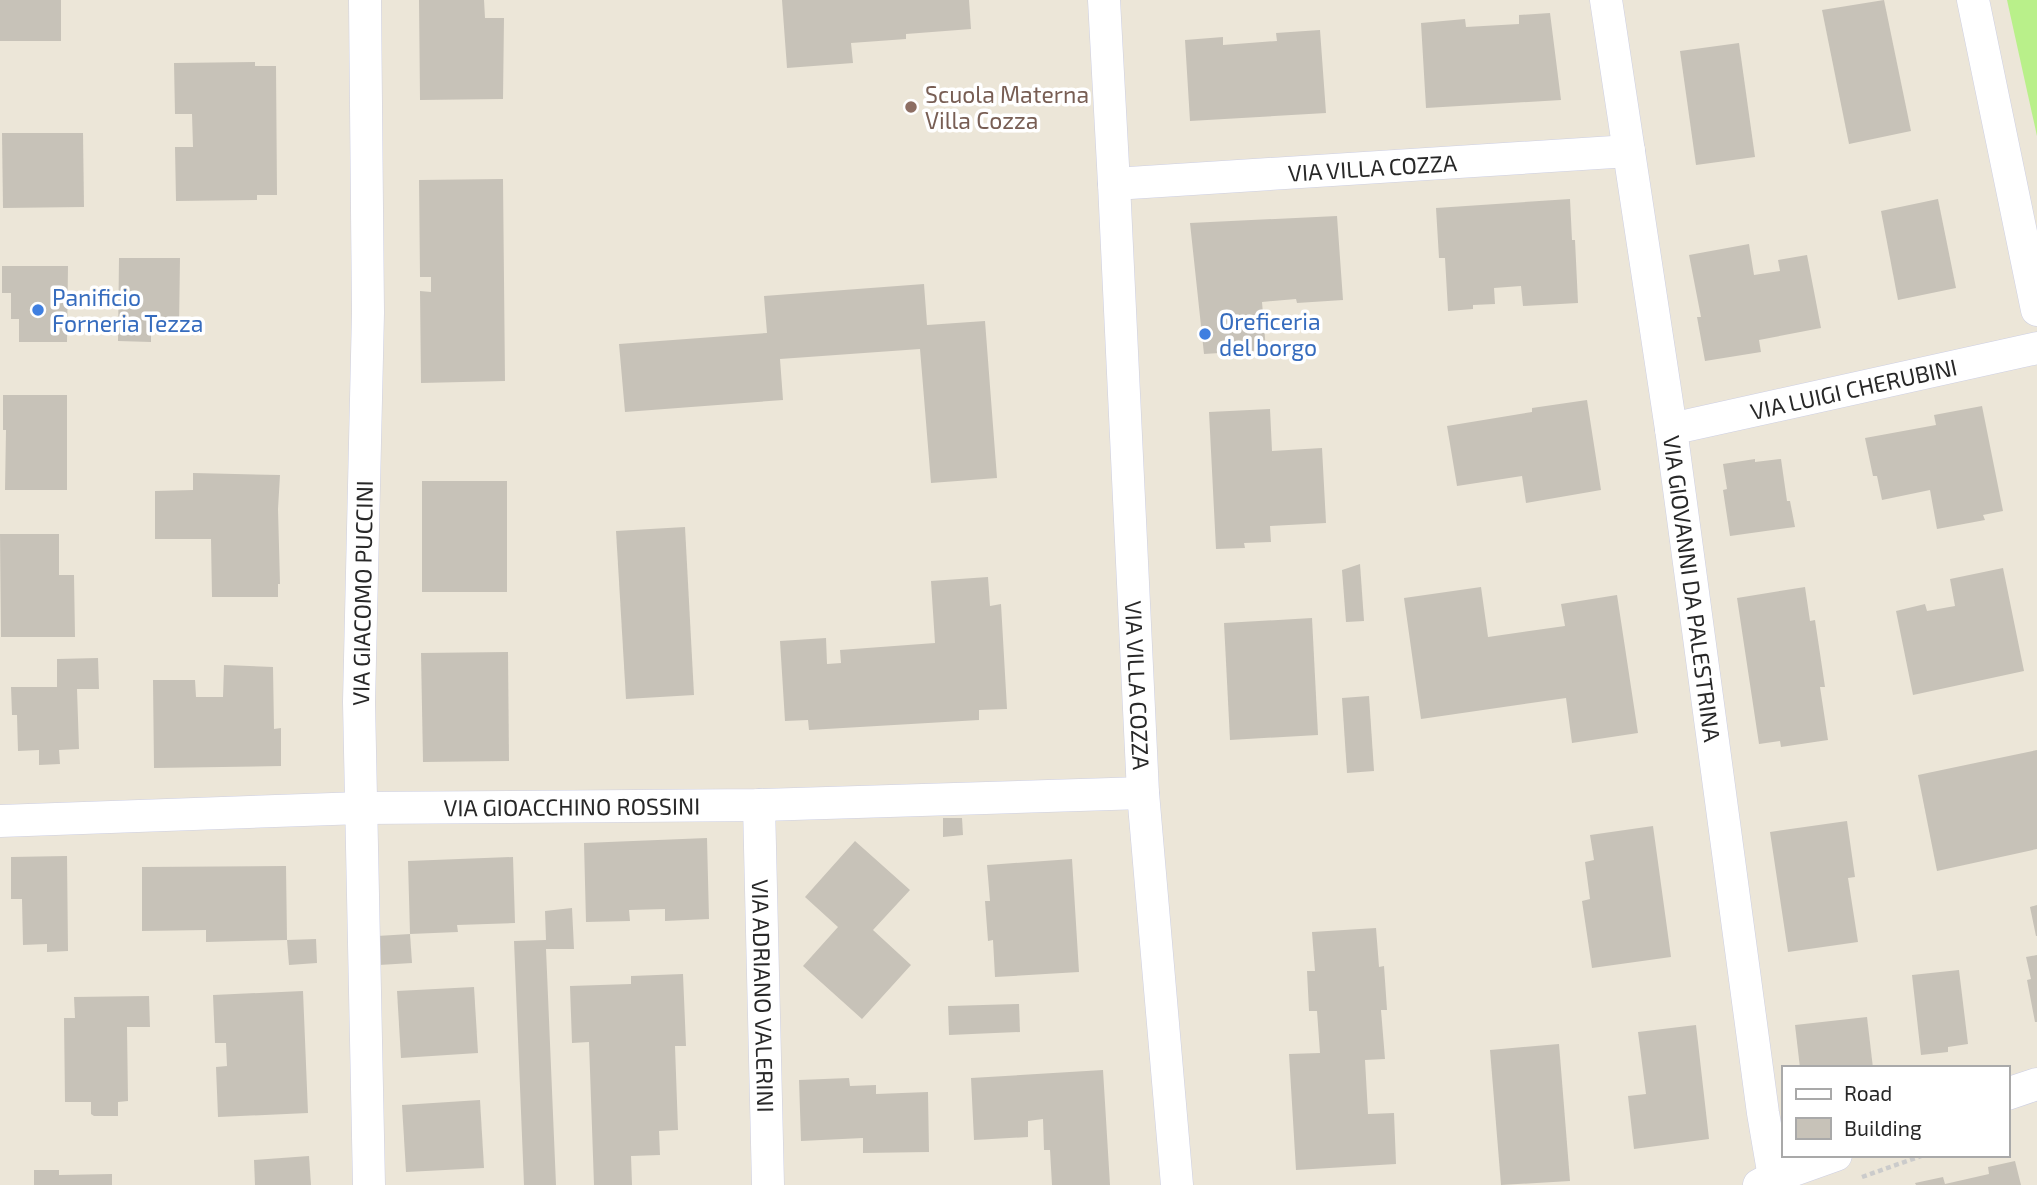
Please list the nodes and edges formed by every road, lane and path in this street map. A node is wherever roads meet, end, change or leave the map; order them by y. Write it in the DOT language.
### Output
graph roads {
  1 [pos="365,0"];
  2 [pos="1104,0"];
  3 [pos="1605,0"];
  4 [pos="1973,0"];
  5 [pos="1629,151"];
  6 [pos="1114,184"];
  7 [pos="2037,310"];
  8 [pos="2037,348"];
  9 [pos="1671,429"];
  10 [pos="1143,793"];
  11 [pos="759,805"];
  12 [pos="361,808"];
  13 [pos="0,821"];
  14 [pos="2037,1084"];
  15 [pos="2009,1093"];
  16 [pos="1831,1157"];
  17 [pos="1918,1157"];
  18 [pos="1858,1178"];
  19 [pos="1767,1181"];
  20 [pos="369,1185"];
  21 [pos="768,1185"];
  22 [pos="1177,1185"];
  1 -- 12 [label="street, VIA GIACOMO PUCCINI"];
  2 -- 6 [label="street, VIA VILLA COZZA"];
  3 -- 5 [label="street, VIA GIOVANNI DA PALESTRINA"];
  4 -- 7 [label="street"];
  5 -- 6 [label="street, VIA VILLA COZZA"];
  5 -- 9 [label="street, VIA GIOVANNI DA PALESTRINA"];
  6 -- 10 [label="street, VIA VILLA COZZA"];
  8 -- 9 [label="street, VIA LUIGI CHERUBINI"];
  9 -- 19 [label="street, VIA GIOVANNI DA PALESTRINA"];
  10 -- 11 [label="street, VIA GIOACCHINO ROSSINI"];
  10 -- 22 [label="street, VIA VILLA COZZA"];
  11 -- 12 [label="street, VIA GIOACCHINO ROSSINI"];
  11 -- 21 [label="street, VIA ADRIANO VALERINI"];
  12 -- 13 [label="street, VIA GIOACCHINO ROSSINI"];
  12 -- 20 [label="street, VIA GIACOMO PUCCINI"];
  14 -- 15 [label="street"];
  16 -- 19 [label="street"];
  17 -- 18 [label="path"];
}
